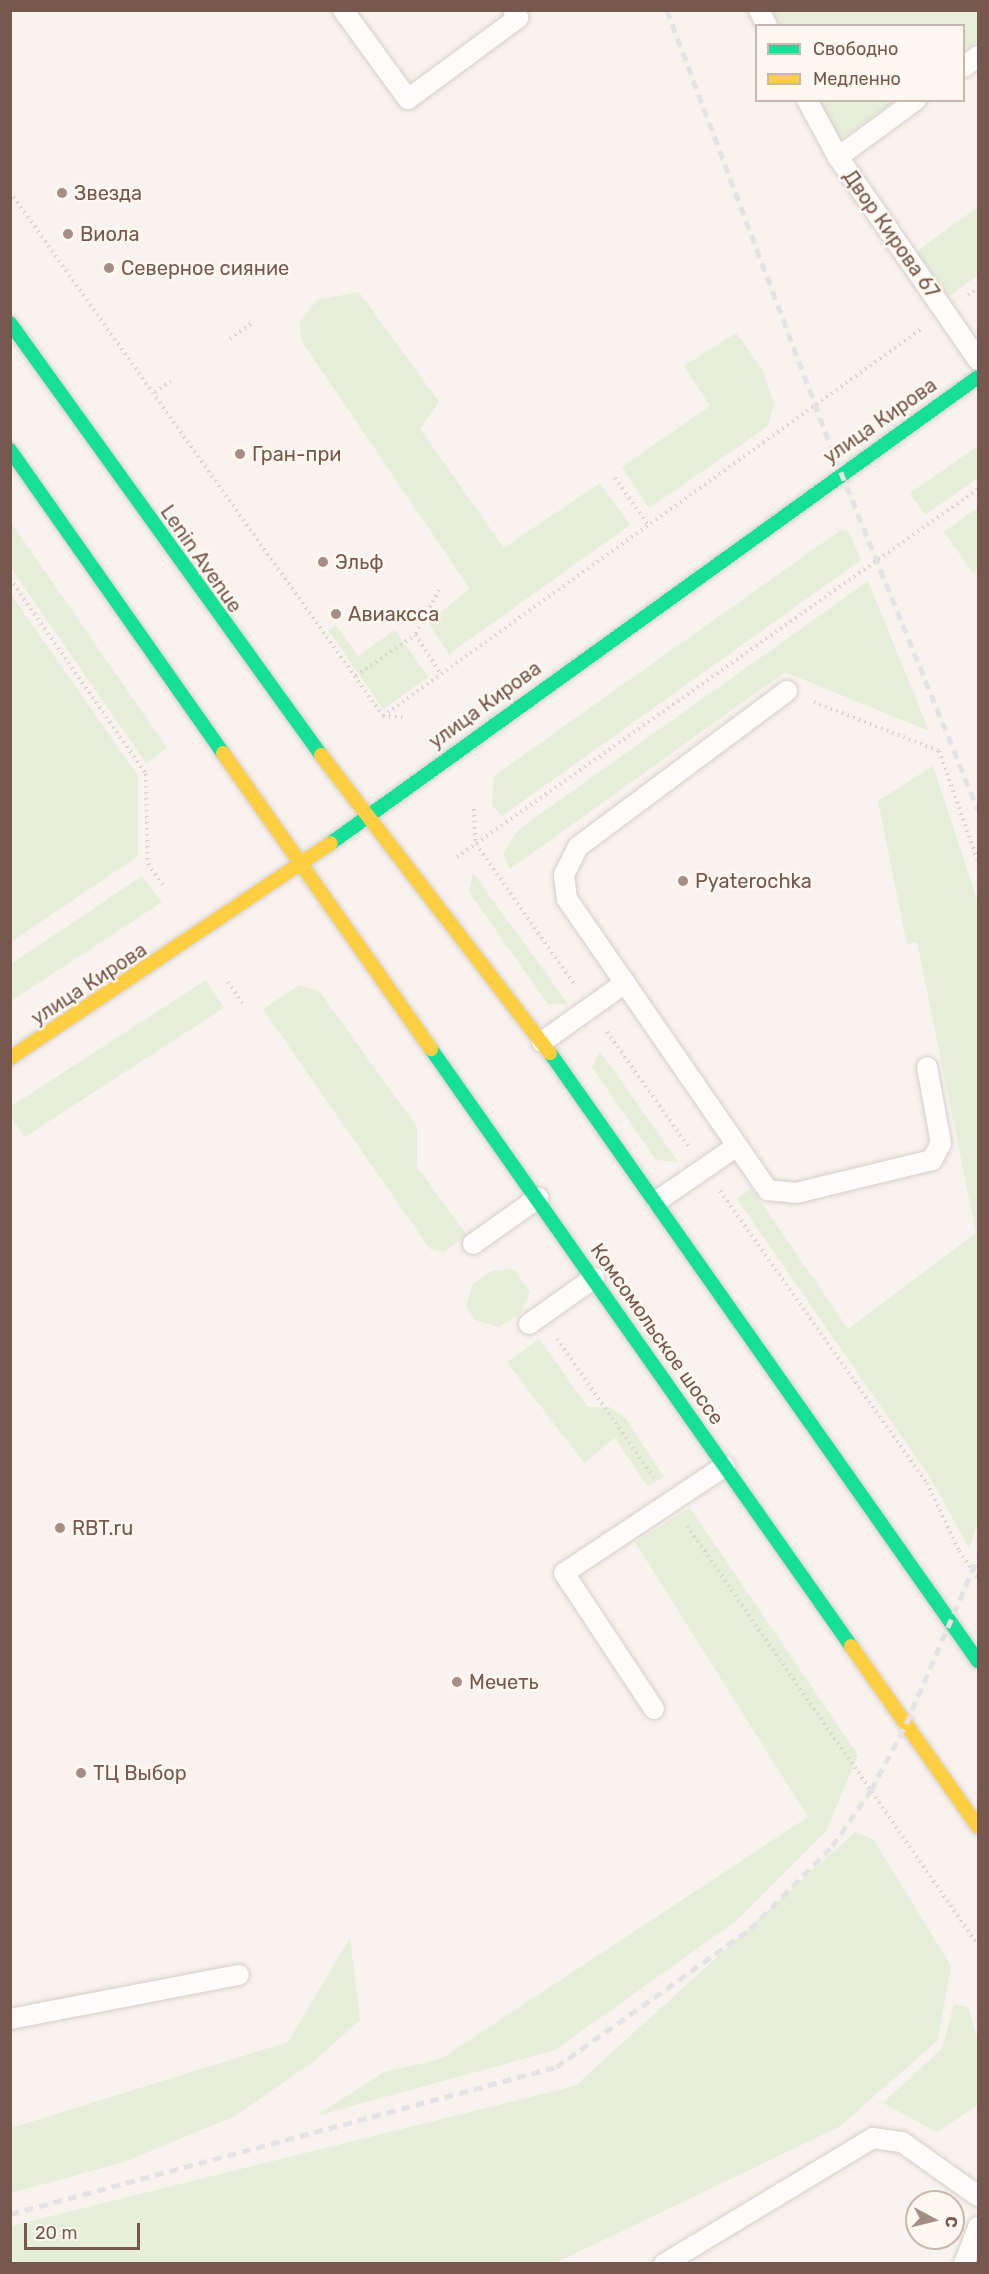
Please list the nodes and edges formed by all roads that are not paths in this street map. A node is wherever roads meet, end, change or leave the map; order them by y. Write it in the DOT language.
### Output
graph roads {
  1 [pos="344,10"];
  2 [pos="513,10"];
  3 [pos="759,10"];
  4 [pos="766,24"];
  5 [pos="978,56"];
  6 [pos="965,66"];
  7 [pos="808,102"];
  8 [pos="913,102"];
  9 [pos="837,157"];
  10 [pos="10,323"];
  11 [pos="978,360"];
  12 [pos="978,377"];
  13 [pos="10,450"];
  14 [pos="787,691"];
  15 [pos="365,814"];
  16 [pos="303,863"];
  17 [pos="625,983"];
  18 [pos="542,1042"];
  19 [pos="10,1058"];
  20 [pos="927,1067"];
  21 [pos="737,1146"];
  22 [pos="538,1198"];
  23 [pos="657,1202"];
  24 [pos="473,1244"];
  25 [pos="594,1278"];
  26 [pos="535,1320"];
  27 [pos="725,1466"];
  28 [pos="978,1660"];
  29 [pos="654,1709"];
  30 [pos="978,1827"];
  31 [pos="239,1975"];
  32 [pos="10,2019"];
  33 [pos="978,2196"];
  34 [pos="978,2227"];
  35 [pos="664,2264"];
  36 [pos="964,2264"];
  1 -- 2 [label="lane"];
  3 -- 4 [label="lane"];
  5 -- 6 [label="lane"];
  7 -- 9 [label="lane"];
  8 -- 9 [label="lane, Двор Кирова 67"];
  9 -- 11 [label="lane, Двор Кирова 67"];
  10 -- 15 [label="main road, Lenin Avenue"];
  12 -- 15 [label="main road, улица Кирова"];
  13 -- 16 [label="main road"];
  14 -- 17 [label="lane"];
  15 -- 16 [label="main road, улица Кирова"];
  15 -- 18 [label="main road"];
  16 -- 19 [label="main road, улица Кирова"];
  16 -- 22 [label="main road, Комсомольское шоссе"];
  17 -- 18 [label="lane"];
  17 -- 21 [label="lane"];
  18 -- 23 [label="main road"];
  20 -- 21 [label="lane"];
  21 -- 23 [label="lane"];
  22 -- 24 [label="lane"];
  22 -- 25 [label="main road, Комсомольское шоссе"];
  23 -- 28 [label="main road"];
  25 -- 26 [label="lane"];
  25 -- 27 [label="main road, Комсомольское шоссе"];
  27 -- 29 [label="lane"];
  27 -- 30 [label="main road, Комсомольское шоссе"];
  31 -- 32 [label="lane"];
  33 -- 35 [label="lane"];
  34 -- 36 [label="lane"];
}
